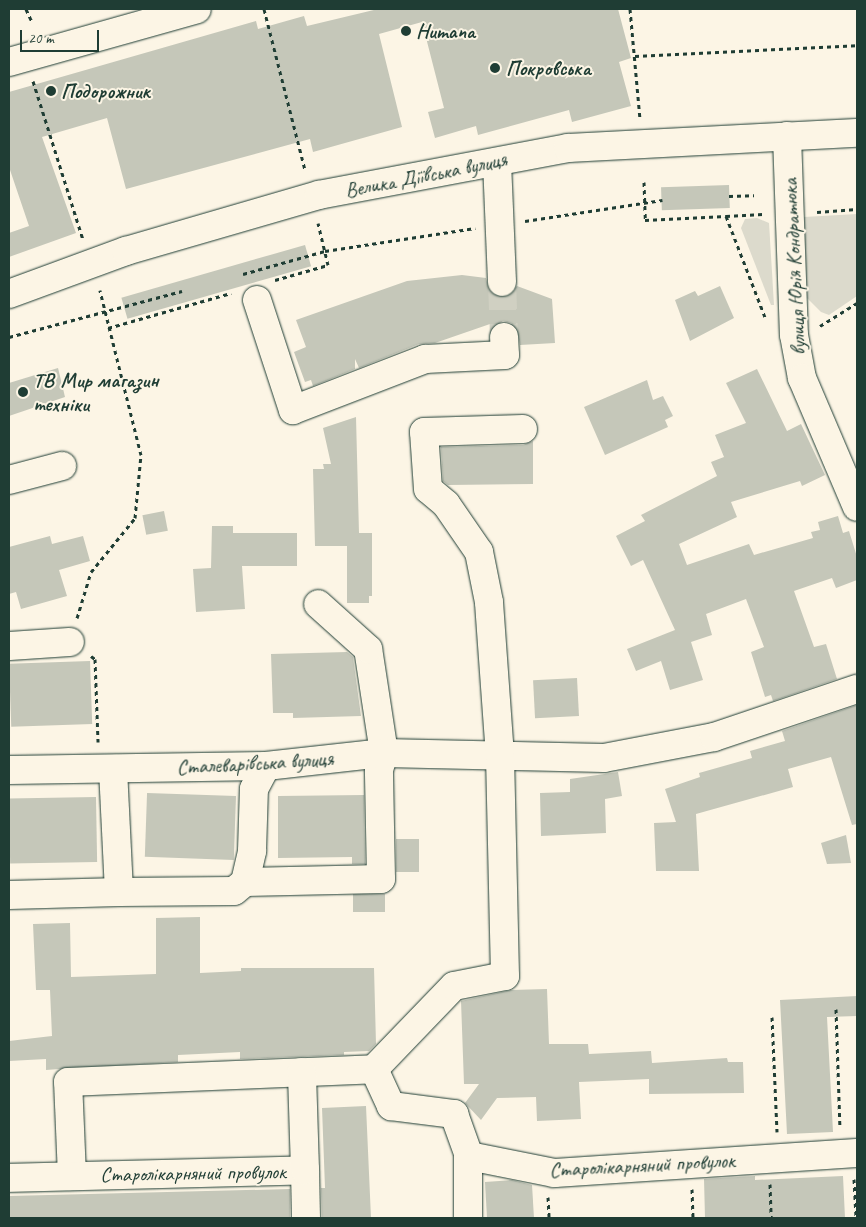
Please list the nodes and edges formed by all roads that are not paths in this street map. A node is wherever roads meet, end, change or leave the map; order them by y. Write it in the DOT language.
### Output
graph roads {
  1 [pos="197,9"];
  2 [pos="9,62"];
  3 [pos="857,133"];
  4 [pos="787,136"];
  5 [pos="497,162"];
  6 [pos="502,282"];
  7 [pos="254,291"];
  8 [pos="9,294"];
  9 [pos="504,337"];
  10 [pos="523,429"];
  11 [pos="62,466"];
  12 [pos="9,480"];
  13 [pos="857,507"];
  14 [pos="318,604"];
  15 [pos="70,642"];
  16 [pos="9,646"];
  17 [pos="857,689"];
  18 [pos="384,753"];
  19 [pos="500,756"];
  20 [pos="266,766"];
  21 [pos="9,770"];
  22 [pos="106,770"];
  23 [pos="245,882"];
  24 [pos="119,892"];
  25 [pos="9,895"];
  26 [pos="374,1069"];
  27 [pos="302,1072"];
  28 [pos="850,1153"];
  29 [pos="468,1155"];
  30 [pos="305,1170"];
  31 [pos="72,1176"];
  32 [pos="9,1178"];
  33 [pos="306,1218"];
  34 [pos="468,1218"];
  1 -- 2 [label="street"];
  3 -- 4 [label="street, Велика Діївська вулиця"];
  4 -- 5 [label="street, Велика Діївська вулиця"];
  4 -- 13 [label="street, вулиця Юрія Кондратюка"];
  5 -- 6 [label="street"];
  5 -- 8 [label="street, Велика Діївська вулиця"];
  7 -- 9 [label="street"];
  10 -- 19 [label="street"];
  11 -- 12 [label="street"];
  14 -- 18 [label="street"];
  15 -- 16 [label="street"];
  17 -- 19 [label="street, Сталеварівська вулиця"];
  18 -- 19 [label="street, Сталеварівська вулиця"];
  18 -- 20 [label="street, Сталеварівська вулиця"];
  18 -- 23 [label="street"];
  19 -- 26 [label="street"];
  20 -- 22 [label="street, Сталеварівська вулиця"];
  20 -- 23 [label="street"];
  21 -- 22 [label="street, Сталеварівська вулиця"];
  22 -- 24 [label="street"];
  23 -- 24 [label="street"];
  24 -- 25 [label="street"];
  26 -- 27 [label="street, Старолікарняний провулок"];
  26 -- 29 [label="street"];
  27 -- 30 [label="street, Старолікарняний провулок"];
  27 -- 31 [label="street, Старолікарняний провулок"];
  28 -- 29 [label="street, Старолікарняний провулок"];
  29 -- 34 [label="street"];
  30 -- 31 [label="street, Старолікарняний провулок"];
  30 -- 33 [label="street"];
  31 -- 32 [label="street, Старолікарняний провулок"];
}
